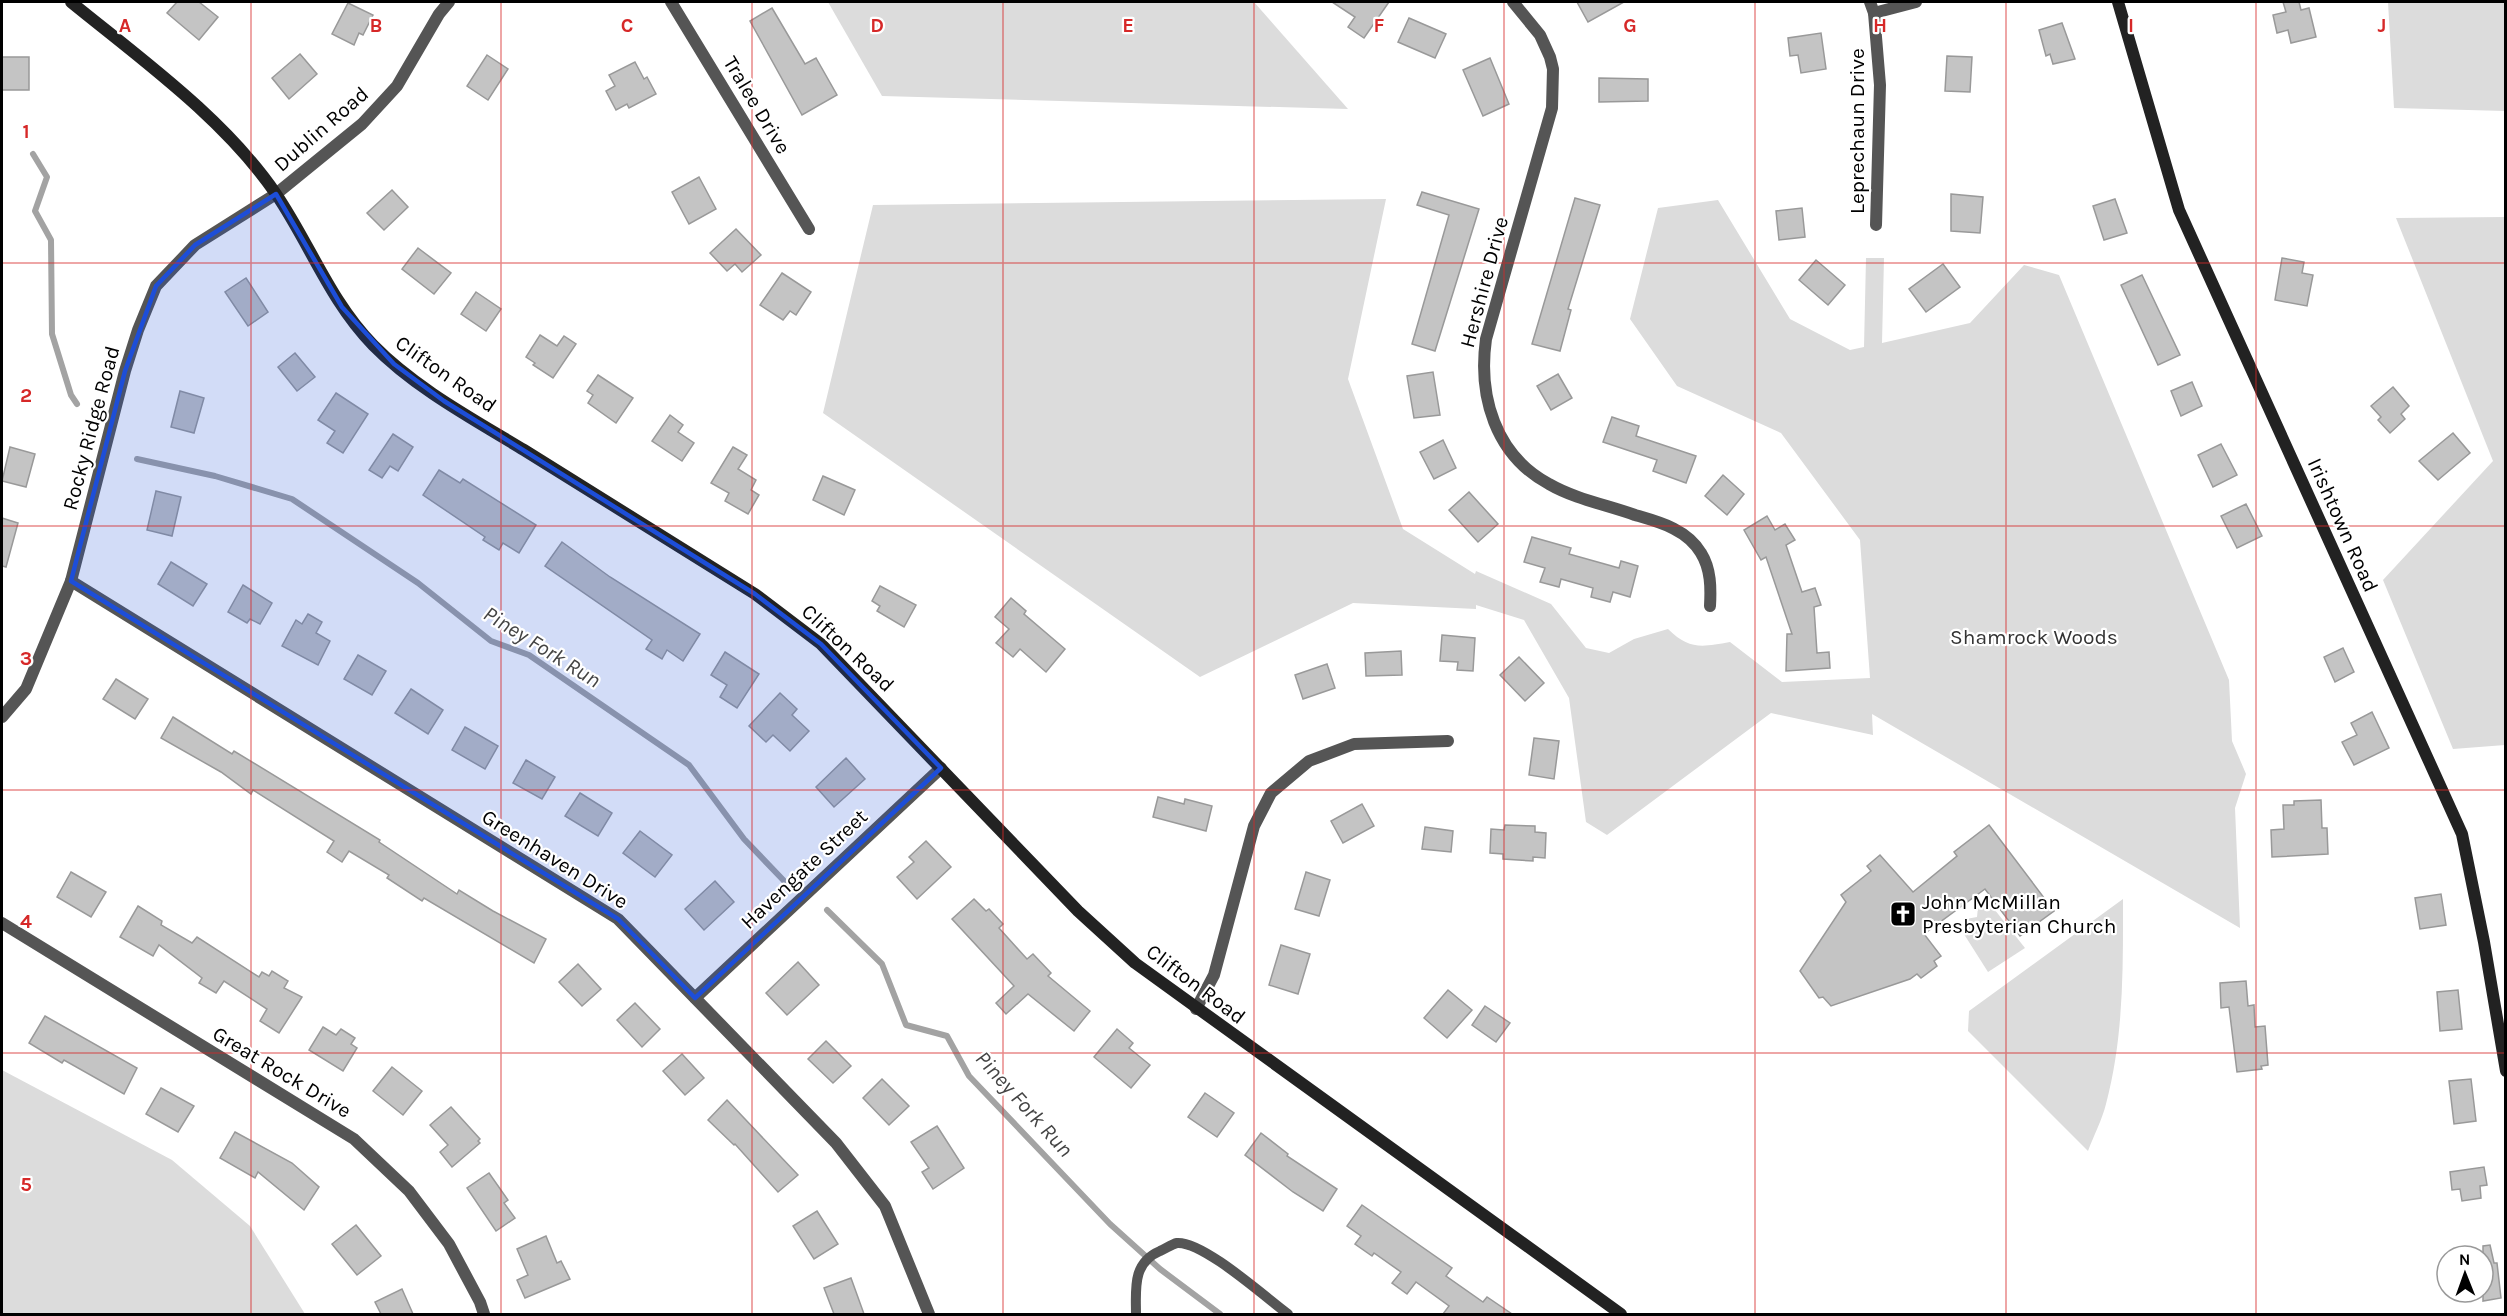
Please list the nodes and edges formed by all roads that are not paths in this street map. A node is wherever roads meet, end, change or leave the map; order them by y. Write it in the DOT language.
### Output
graph roads {
  1 [pos="71,2"];
  2 [pos="449,2"];
  3 [pos="671,2"];
  4 [pos="1514,2"];
  5 [pos="1916,2"];
  6 [pos="2118,2"];
  7 [pos="1872,7"];
  8 [pos="276,194"];
  9 [pos="1876,225"];
  10 [pos="809,229"];
  11 [pos="71,581"];
  12 [pos="1710,606"];
  13 [pos="2,717"];
  14 [pos="1448,741"];
  15 [pos="941,768"];
  16 [pos="2,923"];
  17 [pos="695,998"];
  18 [pos="1196,1009"];
  19 [pos="2505,1071"];
  20 [pos="484,1314"];
  21 [pos="928,1314"];
  22 [pos="1136,1314"];
  23 [pos="1288,1314"];
  24 [pos="1621,1314"];
  1 -- 8 [label="main road, Clifton Road"];
  2 -- 8 [label="street, Dublin Road"];
  3 -- 10 [label="street, Tralee Drive"];
  4 -- 12 [label="street, Hershire Drive"];
  5 -- 7 [label="street"];
  6 -- 19 [label="main road, Irishtown Road"];
  7 -- 9 [label="street, Leprechaun Drive"];
  8 -- 11 [label="street, Rocky Ridge Road"];
  8 -- 15 [label="main road, Clifton Road"];
  11 -- 13 [label="street, Rocky Ridge Road"];
  11 -- 17 [label="street, Greenhaven Drive"];
  14 -- 18 [label="street"];
  15 -- 17 [label="street, Havengate Street"];
  15 -- 18 [label="main road, Clifton Road"];
  16 -- 20 [label="street, Great Rock Drive"];
  17 -- 21 [label="street, Greenhaven Drive"];
  18 -- 24 [label="main road, Clifton Road"];
  22 -- 23 [label="lane"];
}
